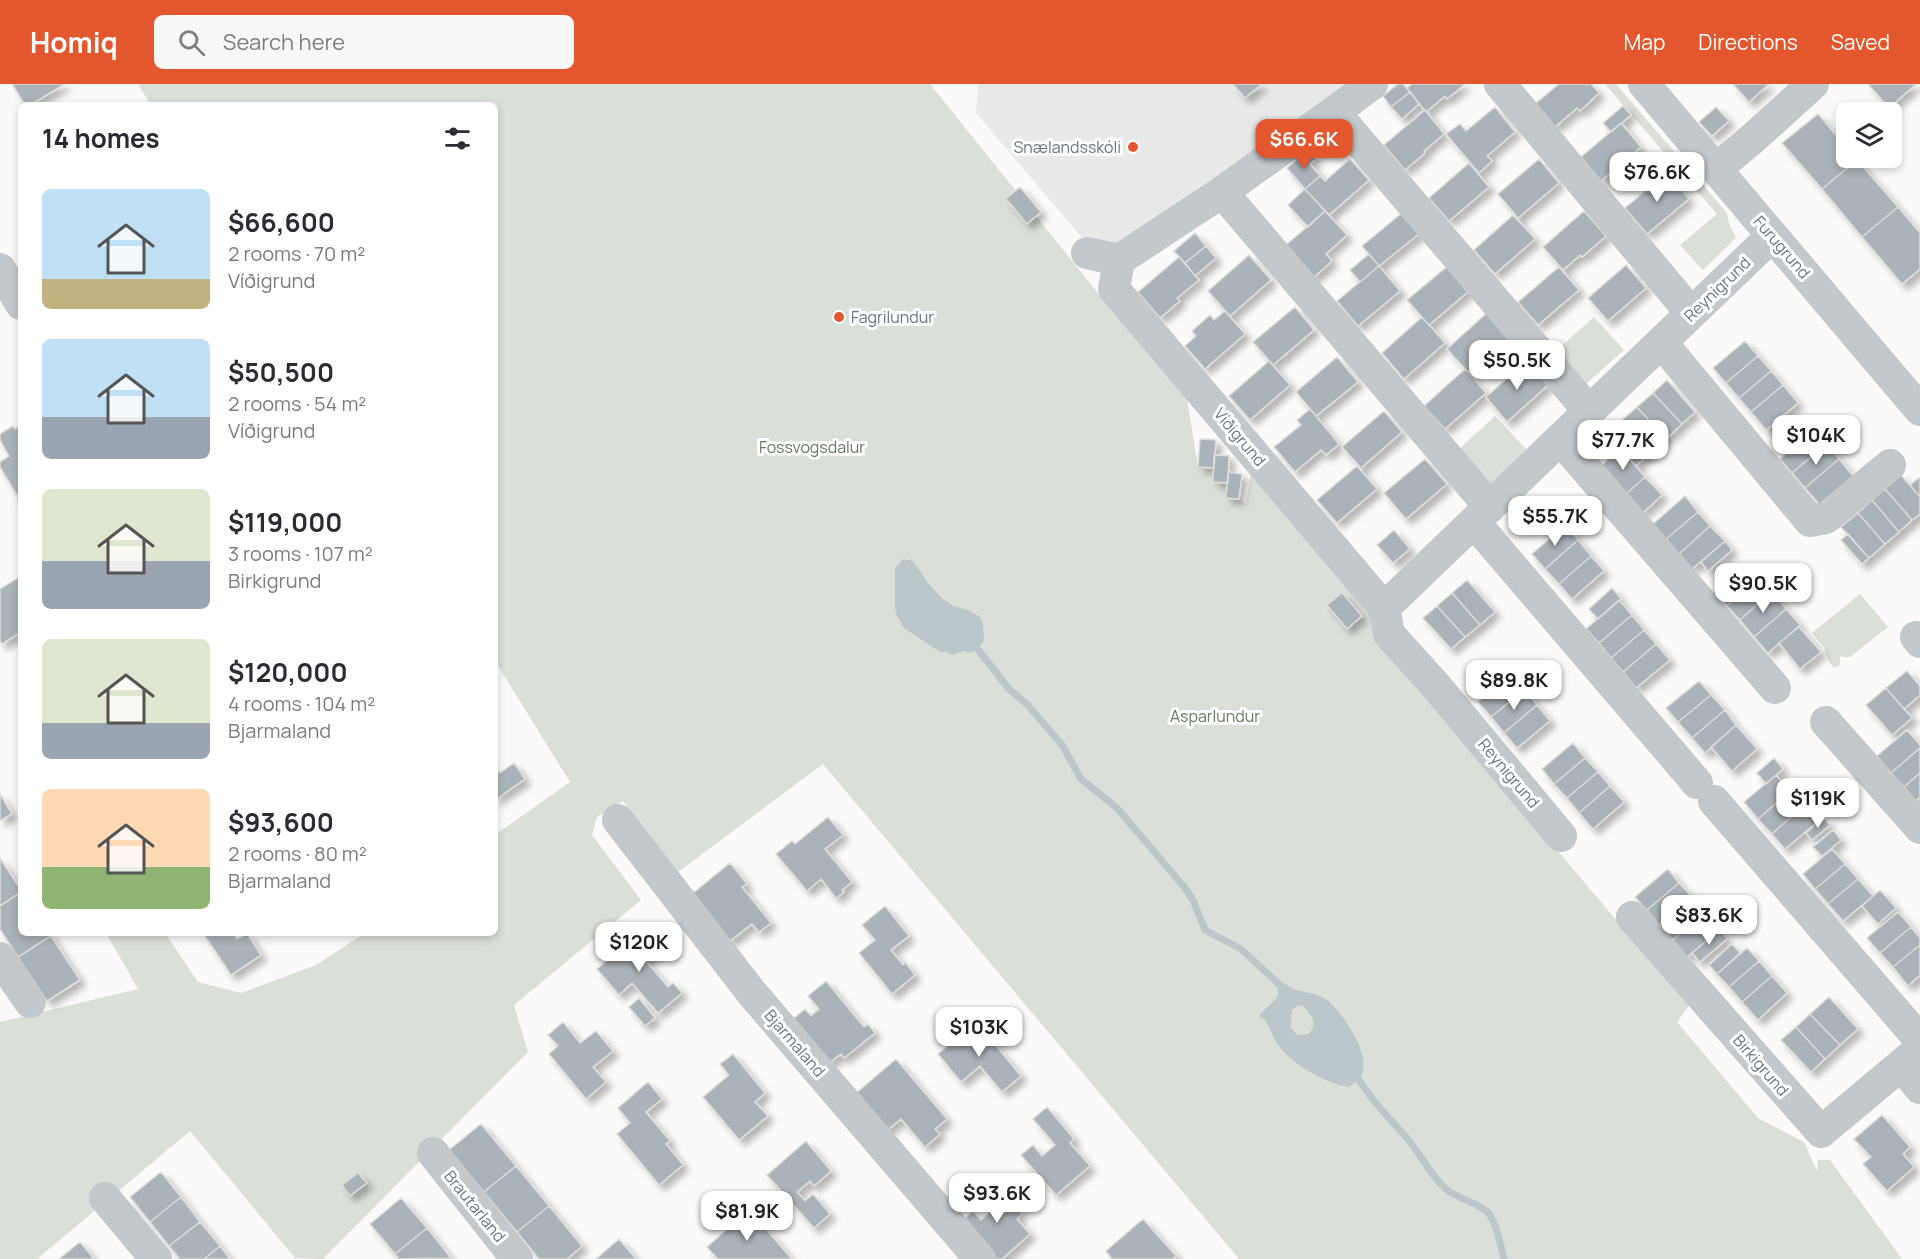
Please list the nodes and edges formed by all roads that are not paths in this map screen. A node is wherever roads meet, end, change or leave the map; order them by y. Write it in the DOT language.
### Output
graph roads {
  1 [pos="1372,84"];
  2 [pos="1500,84"];
  3 [pos="1644,84"];
  4 [pos="1813,84"];
  5 [pos="1334,112"];
  6 [pos="1716,169"];
  7 [pos="1222,192"];
  8 [pos="1772,236"];
  9 [pos="1087,253"];
  10 [pos="1119,260"];
  11 [pos="0,269"];
  12 [pos="18,299"];
  13 [pos="1691,313"];
  14 [pos="1661,342"];
  15 [pos="1920,410"];
  16 [pos="1589,411"];
  17 [pos="1560,439"];
  18 [pos="1890,465"];
  19 [pos="1482,515"];
  20 [pos="1384,608"];
  21 [pos="1775,688"];
  22 [pos="1826,722"];
  23 [pos="618,820"];
  24 [pos="1920,828"];
  25 [pos="1561,836"];
  26 [pos="1632,917"];
  27 [pos="0,958"];
  28 [pos="30,1002"];
  29 [pos="1920,1040"];
  30 [pos="1914,1067"];
  31 [pos="433,1153"];
  32 [pos="105,1198"];
  33 [pos="156,1259"];
  34 [pos="517,1259"];
  35 [pos="980,1259"];
  1 -- 5 [label="street"];
  2 -- 13 [label="street"];
  3 -- 6 [label="street, Furugrund"];
  4 -- 6 [label="street"];
  5 -- 7 [label="street"];
  5 -- 16 [label="street"];
  6 -- 8 [label="street, Furugrund"];
  7 -- 10 [label="street"];
  7 -- 19 [label="street"];
  8 -- 13 [label="street, Reynigrund"];
  8 -- 15 [label="street, Furugrund"];
  9 -- 10 [label="street"];
  10 -- 20 [label="street, Víðigrund"];
  11 -- 12 [label="street"];
  13 -- 14 [label="street, Reynigrund"];
  14 -- 16 [label="street, Reynigrund"];
  14 -- 18 [label="street"];
  16 -- 17 [label="street, Reynigrund"];
  17 -- 19 [label="street, Reynigrund"];
  17 -- 21 [label="street"];
  19 -- 20 [label="street, Reynigrund"];
  19 -- 29 [label="street"];
  20 -- 25 [label="street, Reynigrund"];
  22 -- 24 [label="street"];
  23 -- 35 [label="street, Bjarmaland"];
  26 -- 30 [label="street, Birkigrund"];
  27 -- 28 [label="street"];
  31 -- 34 [label="street, Brautarland"];
  32 -- 33 [label="street"];
}
